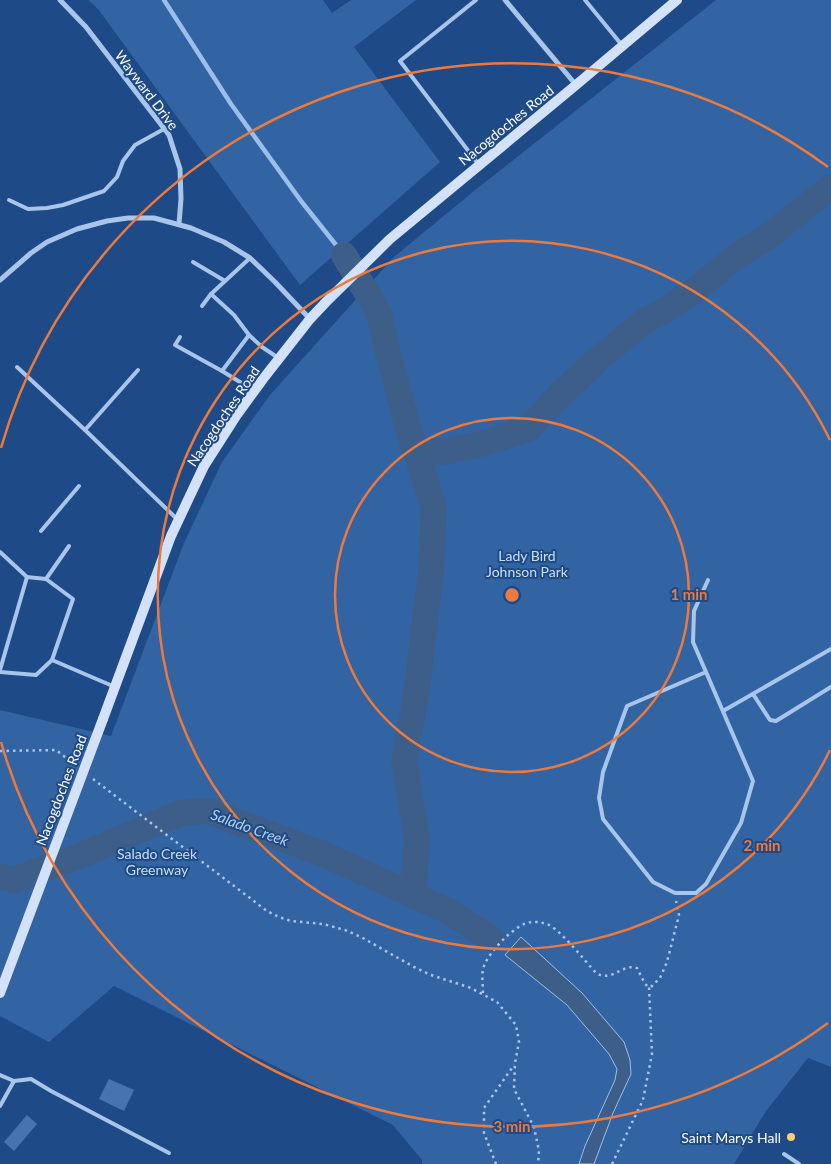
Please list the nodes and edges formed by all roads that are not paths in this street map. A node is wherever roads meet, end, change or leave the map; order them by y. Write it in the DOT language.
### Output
graph roads {
  1 [pos="60,0"];
  2 [pos="476,0"];
  3 [pos="505,0"];
  4 [pos="585,0"];
  5 [pos="677,0"];
  6 [pos="623,46"];
  7 [pos="576,85"];
  8 [pos="164,129"];
  9 [pos="479,165"];
  10 [pos="9,200"];
  11 [pos="179,224"];
  12 [pos="250,258"];
  13 [pos="193,262"];
  14 [pos="0,280"];
  15 [pos="225,282"];
  16 [pos="211,294"];
  17 [pos="202,306"];
  18 [pos="310,319"];
  19 [pos="249,335"];
  20 [pos="180,338"];
  21 [pos="231,348"];
  22 [pos="237,352"];
  23 [pos="279,358"];
  24 [pos="17,367"];
  25 [pos="138,370"];
  26 [pos="222,371"];
  27 [pos="255,391"];
  28 [pos="85,430"];
  29 [pos="79,486"];
  30 [pos="178,520"];
  31 [pos="41,531"];
  32 [pos="69,546"];
  33 [pos="0,552"];
  34 [pos="27,576"];
  35 [pos="46,579"];
  36 [pos="708,580"];
  37 [pos="831,649"];
  38 [pos="52,660"];
  39 [pos="0,671"];
  40 [pos="706,672"];
  41 [pos="115,687"];
  42 [pos="831,688"];
  43 [pos="753,694"];
  44 [pos="723,711"];
  45 [pos="0,993"];
  46 [pos="0,1075"];
  47 [pos="14,1081"];
  48 [pos="0,1106"];
  49 [pos="169,1153"];
  50 [pos="784,1154"];
  51 [pos="799,1164"];
  1 -- 8 [label="street, Wayward Drive"];
  2 -- 9 [label="lane"];
  3 -- 7 [label="street"];
  4 -- 6 [label="lane"];
  5 -- 6 [label="main road, Nacogdoches Road"];
  6 -- 7 [label="main road, Nacogdoches Road"];
  7 -- 9 [label="main road, Nacogdoches Road"];
  8 -- 10 [label="lane"];
  8 -- 11 [label="street, Wayward Drive"];
  9 -- 18 [label="main road, Nacogdoches Road"];
  11 -- 12 [label="street"];
  11 -- 14 [label="street"];
  12 -- 15 [label="lane"];
  12 -- 18 [label="street"];
  13 -- 15 [label="lane"];
  15 -- 16 [label="lane"];
  16 -- 17 [label="lane"];
  16 -- 19 [label="lane"];
  18 -- 23 [label="main road, Nacogdoches Road"];
  19 -- 22 [label="lane"];
  19 -- 23 [label="lane"];
  20 -- 26 [label="lane"];
  21 -- 22 [label="lane"];
  22 -- 26 [label="lane"];
  23 -- 27 [label="main road, Nacogdoches Road"];
  24 -- 28 [label="lane"];
  25 -- 28 [label="lane"];
  26 -- 27 [label="lane"];
  27 -- 30 [label="main road, Nacogdoches Road"];
  28 -- 30 [label="lane"];
  29 -- 31 [label="lane"];
  30 -- 41 [label="main road, Nacogdoches Road"];
  32 -- 35 [label="lane"];
  33 -- 34 [label="lane"];
  34 -- 35 [label="lane"];
  34 -- 39 [label="lane"];
  35 -- 38 [label="lane"];
  36 -- 40 [label="lane"];
  37 -- 43 [label="lane"];
  38 -- 39 [label="lane"];
  38 -- 41 [label="lane"];
  40 -- 44 [label="lane"];
  40 -- 44 [label="lane"];
  41 -- 45 [label="main road, Nacogdoches Road, bridge"];
  42 -- 43 [label="lane"];
  43 -- 44 [label="lane"];
  46 -- 47 [label="lane"];
  47 -- 48 [label="lane"];
  47 -- 49 [label="lane"];
  50 -- 51 [label="lane"];
}
